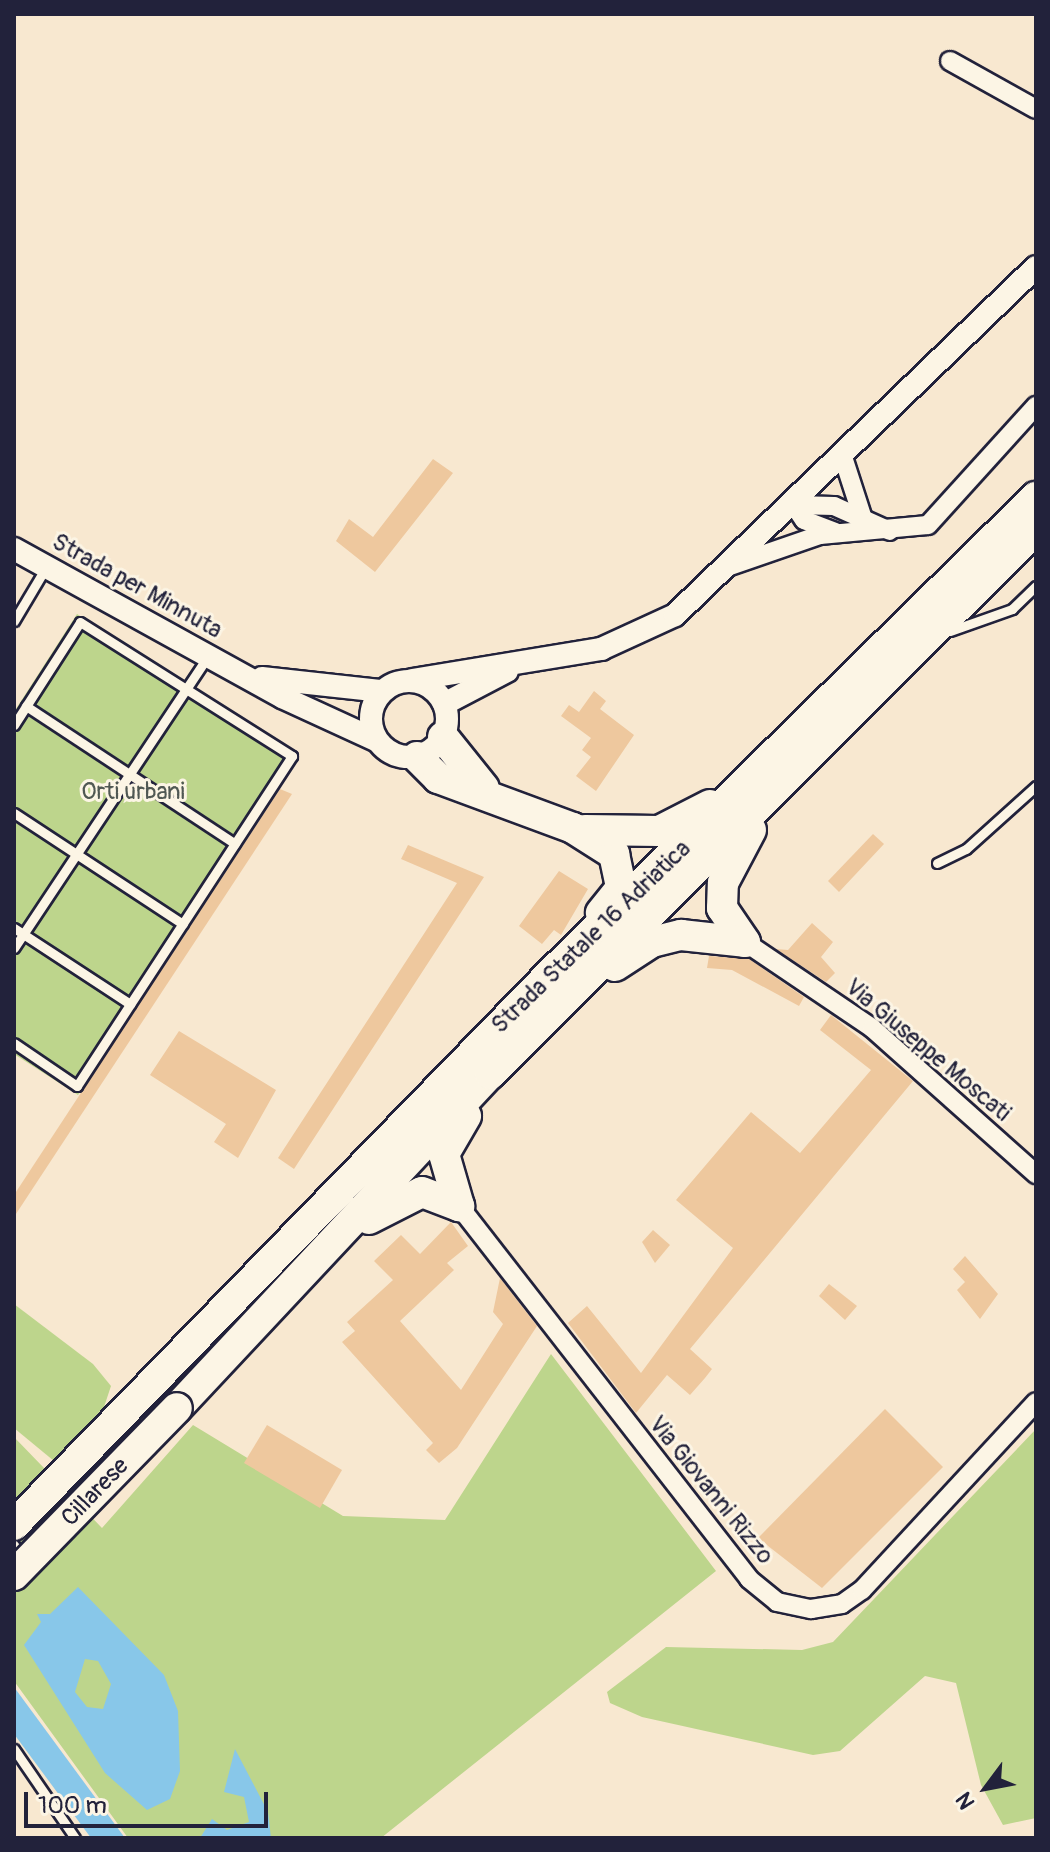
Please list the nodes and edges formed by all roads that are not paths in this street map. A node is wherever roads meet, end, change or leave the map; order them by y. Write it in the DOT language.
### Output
graph roads {
  1 [pos="950,61"];
  2 [pos="1036,109"];
  3 [pos="1036,267"];
  4 [pos="1036,406"];
  5 [pos="843,457"];
  6 [pos="1036,497"];
  7 [pos="794,505"];
  8 [pos="863,519"];
  9 [pos="1036,529"];
  10 [pos="838,533"];
  11 [pos="894,533"];
  12 [pos="14,549"];
  13 [pos="46,566"];
  14 [pos="730,566"];
  15 [pos="1036,586"];
  16 [pos="14,621"];
  17 [pos="208,655"];
  18 [pos="897,666"];
  19 [pos="513,668"];
  20 [pos="234,669"];
  21 [pos="412,680"];
  22 [pos="186,689"];
  23 [pos="382,691"];
  24 [pos="444,704"];
  25 [pos="26,706"];
  26 [pos="14,725"];
  27 [pos="443,737"];
  28 [pos="376,740"];
  29 [pos="417,757"];
  30 [pos="129,775"];
  31 [pos="773,776"];
  32 [pos="1036,786"];
  33 [pos="491,795"];
  34 [pos="14,813"];
  35 [pos="573,828"];
  36 [pos="235,844"];
  37 [pos="76,854"];
  38 [pos="937,863"];
  39 [pos="183,924"];
  40 [pos="19,931"];
  41 [pos="745,942"];
  42 [pos="14,948"];
  43 [pos="557,986"];
  44 [pos="130,1004"];
  45 [pos="14,1043"];
  46 [pos="490,1074"];
  47 [pos="1036,1174"];
  48 [pos="459,1206"];
  49 [pos="314,1262"];
  50 [pos="153,1383"];
  51 [pos="1036,1402"];
  52 [pos="177,1408"];
  53 [pos="14,1525"];
  54 [pos="14,1545"];
  55 [pos="24,1573"];
  56 [pos="14,1749"];
  57 [pos="75,1838"];
  1 -- 2 [label="street"];
  3 -- 5 [label="street"];
  4 -- 11 [label="street"];
  5 -- 7 [label="street"];
  5 -- 8 [label="street"];
  6 -- 31 [label="highway, Strada Statale 16 Adriatica"];
  7 -- 8 [label="street"];
  7 -- 10 [label="street"];
  7 -- 14 [label="street"];
  8 -- 11 [label="street"];
  9 -- 18 [label="highway, Strada Statale 16 Adriatica"];
  10 -- 11 [label="street"];
  10 -- 14 [label="street"];
  12 -- 13 [label="street, Strada per Minnuta"];
  13 -- 16 [label="lane"];
  13 -- 17 [label="street, Strada per Minnuta"];
  14 -- 19 [label="street"];
  15 -- 18 [label="lane"];
  17 -- 20 [label="street, Strada per Minnuta"];
  17 -- 22 [label="lane"];
  18 -- 31 [label="highway, Strada Statale 16 Adriatica"];
  19 -- 21 [label="street"];
  19 -- 24 [label="street"];
  20 -- 23 [label="street, Strada per Minnuta"];
  20 -- 28 [label="street, Strada per Minnuta"];
  21 -- 23 [label="street"];
  21 -- 24 [label="street"];
  22 -- 25 [label="lane"];
  22 -- 30 [label="lane"];
  22 -- 36 [label="lane"];
  23 -- 28 [label="street"];
  24 -- 27 [label="street"];
  25 -- 26 [label="lane"];
  25 -- 30 [label="lane"];
  27 -- 29 [label="street"];
  27 -- 33 [label="highway"];
  28 -- 29 [label="street"];
  29 -- 33 [label="highway"];
  30 -- 36 [label="lane"];
  30 -- 37 [label="lane"];
  31 -- 35 [label="highway"];
  31 -- 41 [label="highway"];
  31 -- 43 [label="highway, Strada Statale 16 Adriatica"];
  32 -- 38 [label="lane"];
  33 -- 35 [label="highway"];
  34 -- 37 [label="lane"];
  35 -- 43 [label="highway"];
  36 -- 39 [label="lane"];
  37 -- 39 [label="lane"];
  37 -- 40 [label="lane"];
  39 -- 44 [label="lane"];
  40 -- 42 [label="lane"];
  40 -- 44 [label="lane"];
  41 -- 43 [label="highway"];
  41 -- 47 [label="street, Via Giuseppe Moscati"];
  43 -- 46 [label="highway, Strada Statale 16 Adriatica"];
  43 -- 50 [label="highway, Strada Statale 16 Adriatica"];
  44 -- 45 [label="lane"];
  46 -- 48 [label="highway"];
  46 -- 49 [label="highway, Strada Statale 16 Adriatica"];
  48 -- 49 [label="highway"];
  48 -- 51 [label="street, Via Giovanni Rizzo"];
  49 -- 52 [label="highway, Strada Statale 16 Adriatica"];
  50 -- 53 [label="highway, Cillarese"];
  52 -- 55 [label="highway, Cillarese, bridge"];
  54 -- 55 [label="lane"];
  56 -- 57 [label="lane"];
}
